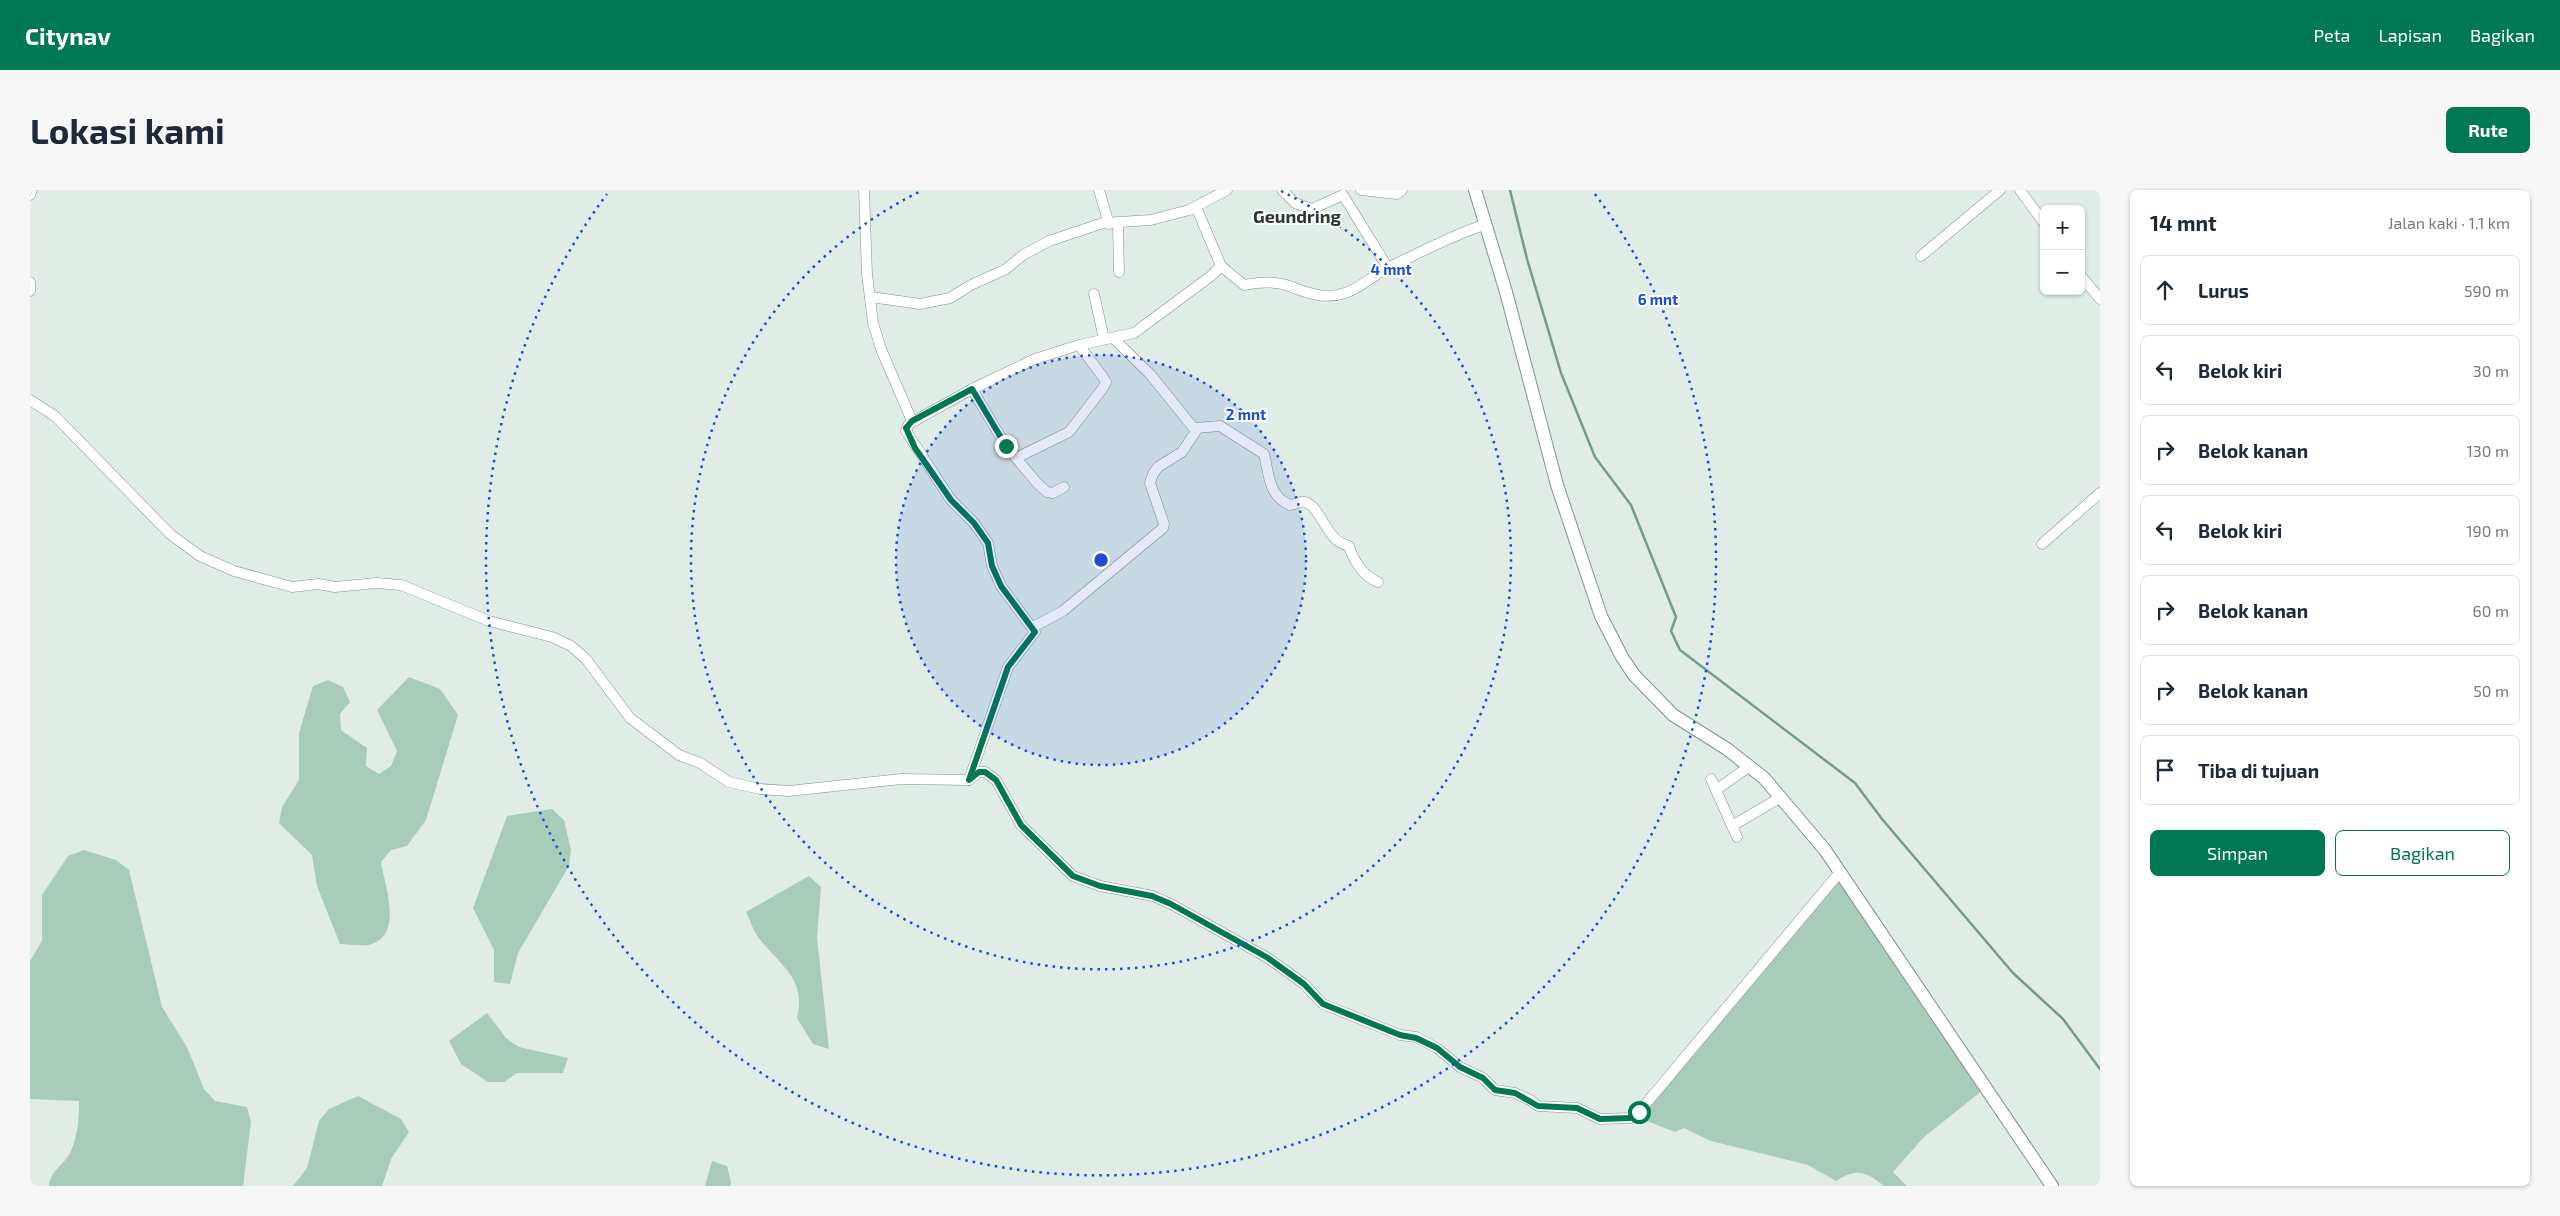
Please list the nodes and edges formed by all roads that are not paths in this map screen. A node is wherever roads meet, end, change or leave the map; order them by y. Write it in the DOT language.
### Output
graph roads {
  1 [pos="32,190"];
  2 [pos="864,190"];
  3 [pos="1099,190"];
  4 [pos="1228,190"];
  5 [pos="1282,190"];
  6 [pos="1360,190"];
  7 [pos="1402,190"];
  8 [pos="1475,190"];
  9 [pos="2000,190"];
  10 [pos="2020,190"];
  11 [pos="1343,194"];
  12 [pos="30,195"];
  13 [pos="1196,207"];
  14 [pos="2040,218"];
  15 [pos="1114,224"];
  16 [pos="1486,224"];
  17 [pos="1921,256"];
  18 [pos="1221,266"];
  19 [pos="1388,268"];
  20 [pos="1119,272"];
  21 [pos="2085,281"];
  22 [pos="30,282"];
  23 [pos="30,291"];
  24 [pos="1094,294"];
  25 [pos="871,297"];
  26 [pos="2100,299"];
  27 [pos="1109,339"];
  28 [pos="1079,345"];
  29 [pos="972,389"];
  30 [pos="30,400"];
  31 [pos="912,421"];
  32 [pos="1195,428"];
  33 [pos="1016,458"];
  34 [pos="1064,487"];
  35 [pos="2100,493"];
  36 [pos="2042,544"];
  37 [pos="1378,582"];
  38 [pos="1033,626"];
  39 [pos="1750,766"];
  40 [pos="1710,779"];
  41 [pos="969,780"];
  42 [pos="1716,790"];
  43 [pos="1781,797"];
  44 [pos="1732,826"];
  45 [pos="1737,837"];
  46 [pos="1840,872"];
  47 [pos="2052,1186"];
  1 -- 12 [label="street"];
  2 -- 25 [label="street"];
  3 -- 15 [label="street"];
  4 -- 13 [label="street"];
  5 -- 11 [label="street"];
  6 -- 7 [label="street"];
  6 -- 11 [label="street"];
  8 -- 16 [label="street"];
  9 -- 17 [label="street"];
  10 -- 14 [label="street"];
  11 -- 19 [label="street"];
  13 -- 15 [label="street"];
  13 -- 18 [label="street"];
  15 -- 20 [label="street"];
  15 -- 25 [label="street"];
  16 -- 19 [label="street"];
  16 -- 39 [label="street"];
  18 -- 19 [label="street"];
  18 -- 27 [label="street"];
  21 -- 26 [label="street"];
  22 -- 23 [label="street"];
  24 -- 27 [label="street"];
  25 -- 31 [label="street"];
  27 -- 28 [label="street"];
  27 -- 32 [label="street"];
  28 -- 29 [label="street"];
  28 -- 33 [label="street"];
  29 -- 31 [label="street"];
  29 -- 33 [label="street"];
  30 -- 41 [label="street"];
  31 -- 38 [label="street"];
  32 -- 37 [label="street"];
  32 -- 38 [label="street"];
  33 -- 34 [label="street"];
  35 -- 36 [label="street"];
  38 -- 41 [label="street"];
  39 -- 42 [label="street"];
  39 -- 43 [label="street"];
  40 -- 42 [label="street"];
  41 -- 46 [label="street"];
  42 -- 44 [label="street"];
  43 -- 44 [label="street"];
  43 -- 46 [label="street"];
  44 -- 45 [label="street"];
  46 -- 47 [label="street"];
}
